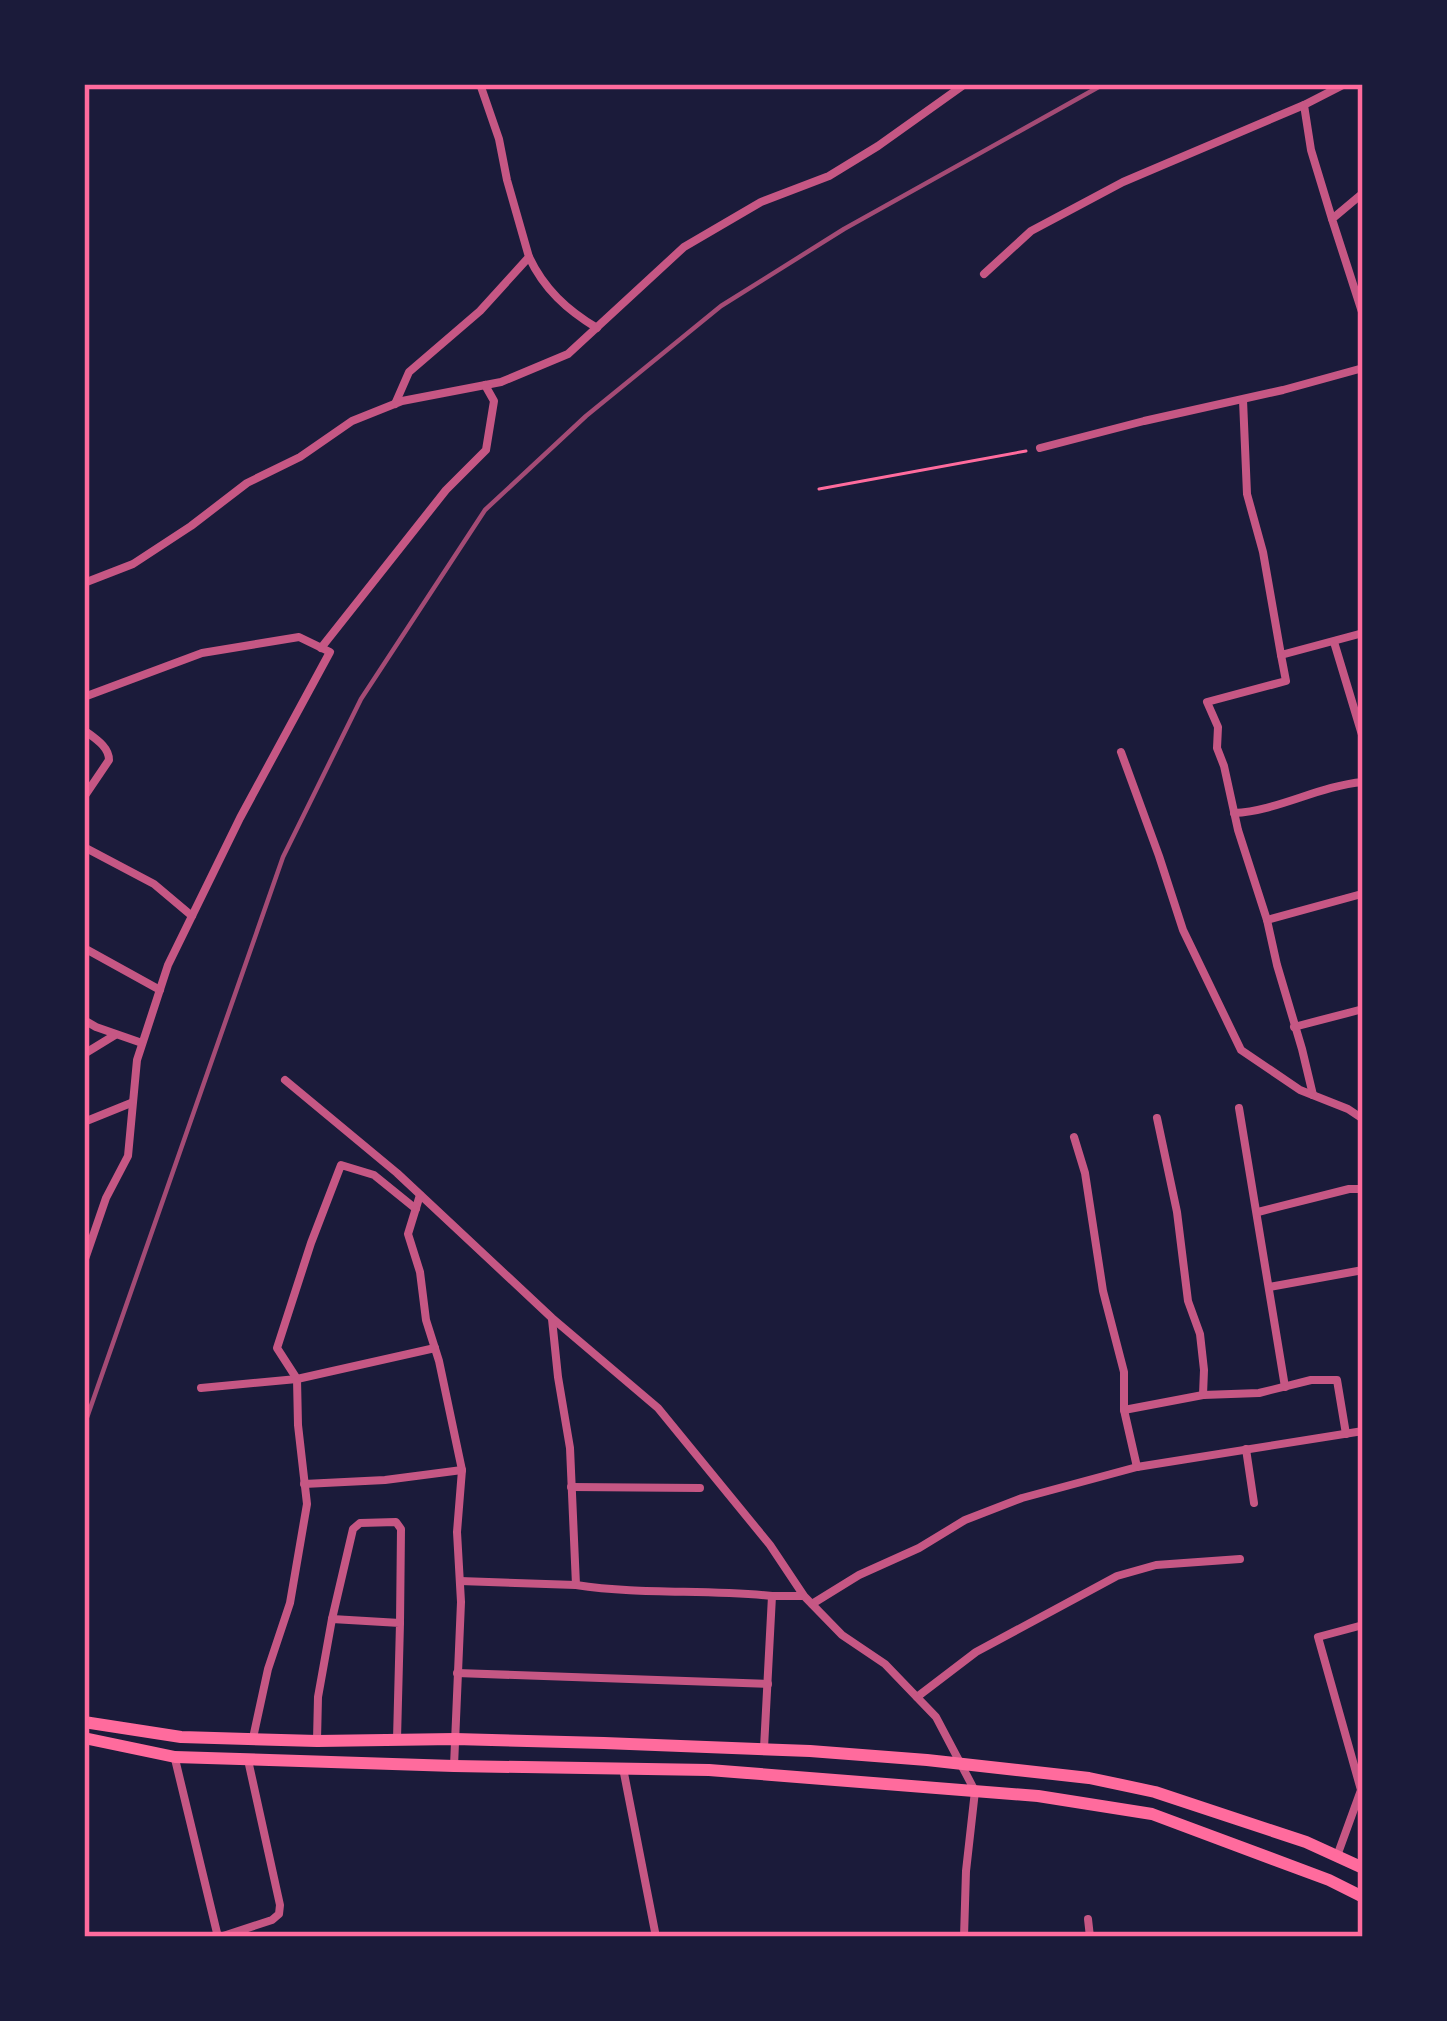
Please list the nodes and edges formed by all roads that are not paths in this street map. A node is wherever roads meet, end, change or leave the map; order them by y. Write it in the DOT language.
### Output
graph roads {
  1 [pos="480,84"];
  2 [pos="965,84"];
  3 [pos="1345,84"];
  4 [pos="1304,105"];
  5 [pos="1363,193"];
  6 [pos="1332,220"];
  7 [pos="530,257"];
  8 [pos="985,274"];
  9 [pos="1363,315"];
  10 [pos="597,328"];
  11 [pos="1363,368"];
  12 [pos="485,385"];
  13 [pos="1243,400"];
  14 [pos="395,404"];
  15 [pos="1040,448"];
  16 [pos="84,583"];
  17 [pos="1363,633"];
  18 [pos="1334,642"];
  19 [pos="321,648"];
  20 [pos="1281,655"];
  21 [pos="84,697"];
  22 [pos="84,730"];
  23 [pos="1363,737"];
  24 [pos="1121,752"];
  25 [pos="1363,782"];
  26 [pos="84,797"];
  27 [pos="1234,813"];
  28 [pos="84,847"];
  29 [pos="1358,895"];
  30 [pos="192,916"];
  31 [pos="1267,920"];
  32 [pos="84,948"];
  33 [pos="160,990"];
  34 [pos="1363,1009"];
  35 [pos="84,1020"];
  36 [pos="1294,1027"];
  37 [pos="116,1034"];
  38 [pos="142,1043"];
  39 [pos="84,1054"];
  40 [pos="285,1080"];
  41 [pos="1313,1095"];
  42 [pos="132,1102"];
  43 [pos="1239,1108"];
  44 [pos="1157,1118"];
  45 [pos="1363,1119"];
  46 [pos="84,1123"];
  47 [pos="1074,1137"];
  48 [pos="1363,1189"];
  49 [pos="420,1195"];
  50 [pos="416,1208"];
  51 [pos="1258,1212"];
  52 [pos="84,1262"];
  53 [pos="1363,1270"];
  54 [pos="1269,1288"];
  55 [pos="552,1318"];
  56 [pos="435,1348"];
  57 [pos="297,1379"];
  58 [pos="1285,1387"];
  59 [pos="201,1388"];
  60 [pos="1203,1395"];
  61 [pos="1124,1410"];
  62 [pos="1363,1431"];
  63 [pos="1346,1434"];
  64 [pos="1246,1449"];
  65 [pos="1137,1467"];
  66 [pos="462,1470"];
  67 [pos="304,1484"];
  68 [pos="571,1487"];
  69 [pos="700,1488"];
  70 [pos="1254,1503"];
  71 [pos="1240,1559"];
  72 [pos="460,1581"];
  73 [pos="576,1586"];
  74 [pos="772,1596"];
  75 [pos="804,1596"];
  76 [pos="812,1604"];
  77 [pos="332,1619"];
  78 [pos="400,1623"];
  79 [pos="1363,1625"];
  80 [pos="458,1673"];
  81 [pos="768,1684"];
  82 [pos="917,1697"];
  83 [pos="84,1722"];
  84 [pos="147,1732"];
  85 [pos="84,1738"];
  86 [pos="253,1738"];
  87 [pos="397,1739"];
  88 [pos="454,1739"];
  89 [pos="322,1741"];
  90 [pos="764,1749"];
  91 [pos="144,1752"];
  92 [pos="175,1757"];
  93 [pos="248,1760"];
  94 [pos="963,1765"];
  95 [pos="454,1766"];
  96 [pos="623,1768"];
  97 [pos="976,1790"];
  98 [pos="1337,1856"];
  99 [pos="1363,1868"];
  100 [pos="1363,1897"];
  101 [pos="1088,1919"];
  102 [pos="219,1937"];
  103 [pos="656,1937"];
  104 [pos="964,1937"];
  105 [pos="1090,1937"];
  1 -- 7 [label="street"];
  2 -- 10 [label="street"];
  3 -- 4 [label="street"];
  4 -- 6 [label="street"];
  4 -- 8 [label="street"];
  5 -- 6 [label="street"];
  6 -- 9 [label="street"];
  7 -- 10 [label="street"];
  7 -- 14 [label="street"];
  10 -- 12 [label="street"];
  11 -- 13 [label="street"];
  12 -- 14 [label="street"];
  12 -- 19 [label="street"];
  13 -- 15 [label="street"];
  13 -- 20 [label="street"];
  14 -- 16 [label="street"];
  17 -- 18 [label="street"];
  18 -- 20 [label="street"];
  18 -- 23 [label="street"];
  19 -- 21 [label="street"];
  19 -- 30 [label="street"];
  20 -- 27 [label="street"];
  22 -- 26 [label="street"];
  24 -- 41 [label="street"];
  25 -- 27 [label="street"];
  27 -- 31 [label="street"];
  28 -- 30 [label="street"];
  29 -- 31 [label="street"];
  30 -- 33 [label="street"];
  31 -- 36 [label="street"];
  32 -- 33 [label="street"];
  33 -- 38 [label="street"];
  34 -- 36 [label="street"];
  35 -- 37 [label="street"];
  36 -- 41 [label="street"];
  37 -- 38 [label="street"];
  37 -- 39 [label="street"];
  38 -- 42 [label="street"];
  40 -- 49 [label="street"];
  41 -- 45 [label="street"];
  42 -- 46 [label="street"];
  42 -- 52 [label="street"];
  43 -- 51 [label="street"];
  44 -- 60 [label="street"];
  47 -- 61 [label="street"];
  48 -- 51 [label="street"];
  49 -- 50 [label="street"];
  49 -- 55 [label="street"];
  50 -- 56 [label="street"];
  50 -- 57 [label="street"];
  51 -- 54 [label="street"];
  53 -- 54 [label="street"];
  54 -- 58 [label="street"];
  55 -- 68 [label="street"];
  55 -- 75 [label="street"];
  56 -- 57 [label="street"];
  56 -- 66 [label="street"];
  57 -- 59 [label="street"];
  57 -- 67 [label="street"];
  58 -- 60 [label="street"];
  58 -- 63 [label="street"];
  60 -- 61 [label="street"];
  61 -- 65 [label="street"];
  62 -- 63 [label="street"];
  63 -- 64 [label="street"];
  64 -- 65 [label="street"];
  64 -- 70 [label="street"];
  65 -- 76 [label="street"];
  66 -- 67 [label="street"];
  66 -- 72 [label="street"];
  67 -- 86 [label="street"];
  68 -- 69 [label="street"];
  68 -- 73 [label="street"];
  71 -- 82 [label="street"];
  72 -- 73 [label="street"];
  72 -- 80 [label="street"];
  73 -- 74 [label="street"];
  74 -- 75 [label="street"];
  74 -- 81 [label="street"];
  75 -- 76 [label="street"];
  76 -- 82 [label="street"];
  77 -- 78 [label="street"];
  77 -- 78 [label="street"];
  77 -- 89 [label="street"];
  78 -- 87 [label="street"];
  79 -- 98 [label="street"];
  80 -- 81 [label="street"];
  80 -- 88 [label="street"];
  81 -- 90 [label="street"];
  82 -- 94 [label="street"];
  83 -- 84 [label="main road"];
  84 -- 86 [label="main road"];
  84 -- 91 [label="main road"];
  85 -- 91 [label="main road"];
  86 -- 89 [label="main road"];
  87 -- 88 [label="main road"];
  87 -- 89 [label="main road"];
  88 -- 90 [label="main road"];
  88 -- 95 [label="street"];
  90 -- 94 [label="main road"];
  91 -- 92 [label="main road"];
  92 -- 93 [label="main road"];
  92 -- 102 [label="street"];
  93 -- 95 [label="main road"];
  93 -- 102 [label="street"];
  94 -- 97 [label="street"];
  94 -- 98 [label="main road"];
  95 -- 96 [label="main road"];
  96 -- 97 [label="main road"];
  96 -- 103 [label="street"];
  97 -- 100 [label="main road"];
  97 -- 104 [label="street"];
  98 -- 99 [label="main road"];
  101 -- 105 [label="street"];
}
